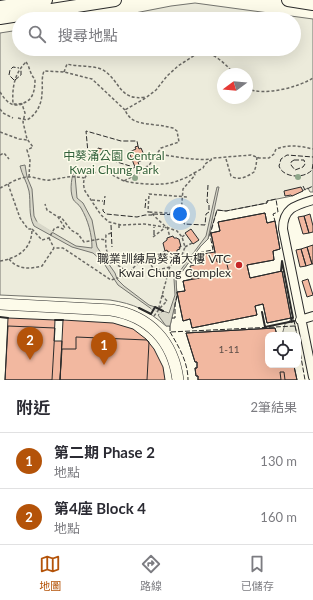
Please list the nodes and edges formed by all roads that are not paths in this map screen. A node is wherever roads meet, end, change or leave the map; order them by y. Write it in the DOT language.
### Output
graph roads {
  1 [pos="46,0"];
  2 [pos="115,0"];
  3 [pos="288,0"];
  4 [pos="313,4"];
  5 [pos="0,7"];
  6 [pos="38,12"];
  7 [pos="12,16"];
  8 [pos="0,18"];
  9 [pos="313,200"];
  10 [pos="0,304"];
  11 [pos="313,316"];
  12 [pos="300,320"];
  13 [pos="313,377"];
  14 [pos="178,380"];
  1 -- 5 [label="main road"];
  2 -- 6 [label="main road"];
  3 -- 4 [label="main road"];
  7 -- 8 [label="main road"];
  9 -- 12 [label="street"];
  10 -- 14 [label="street"];
  11 -- 12 [label="street"];
  12 -- 13 [label="street"];
}
